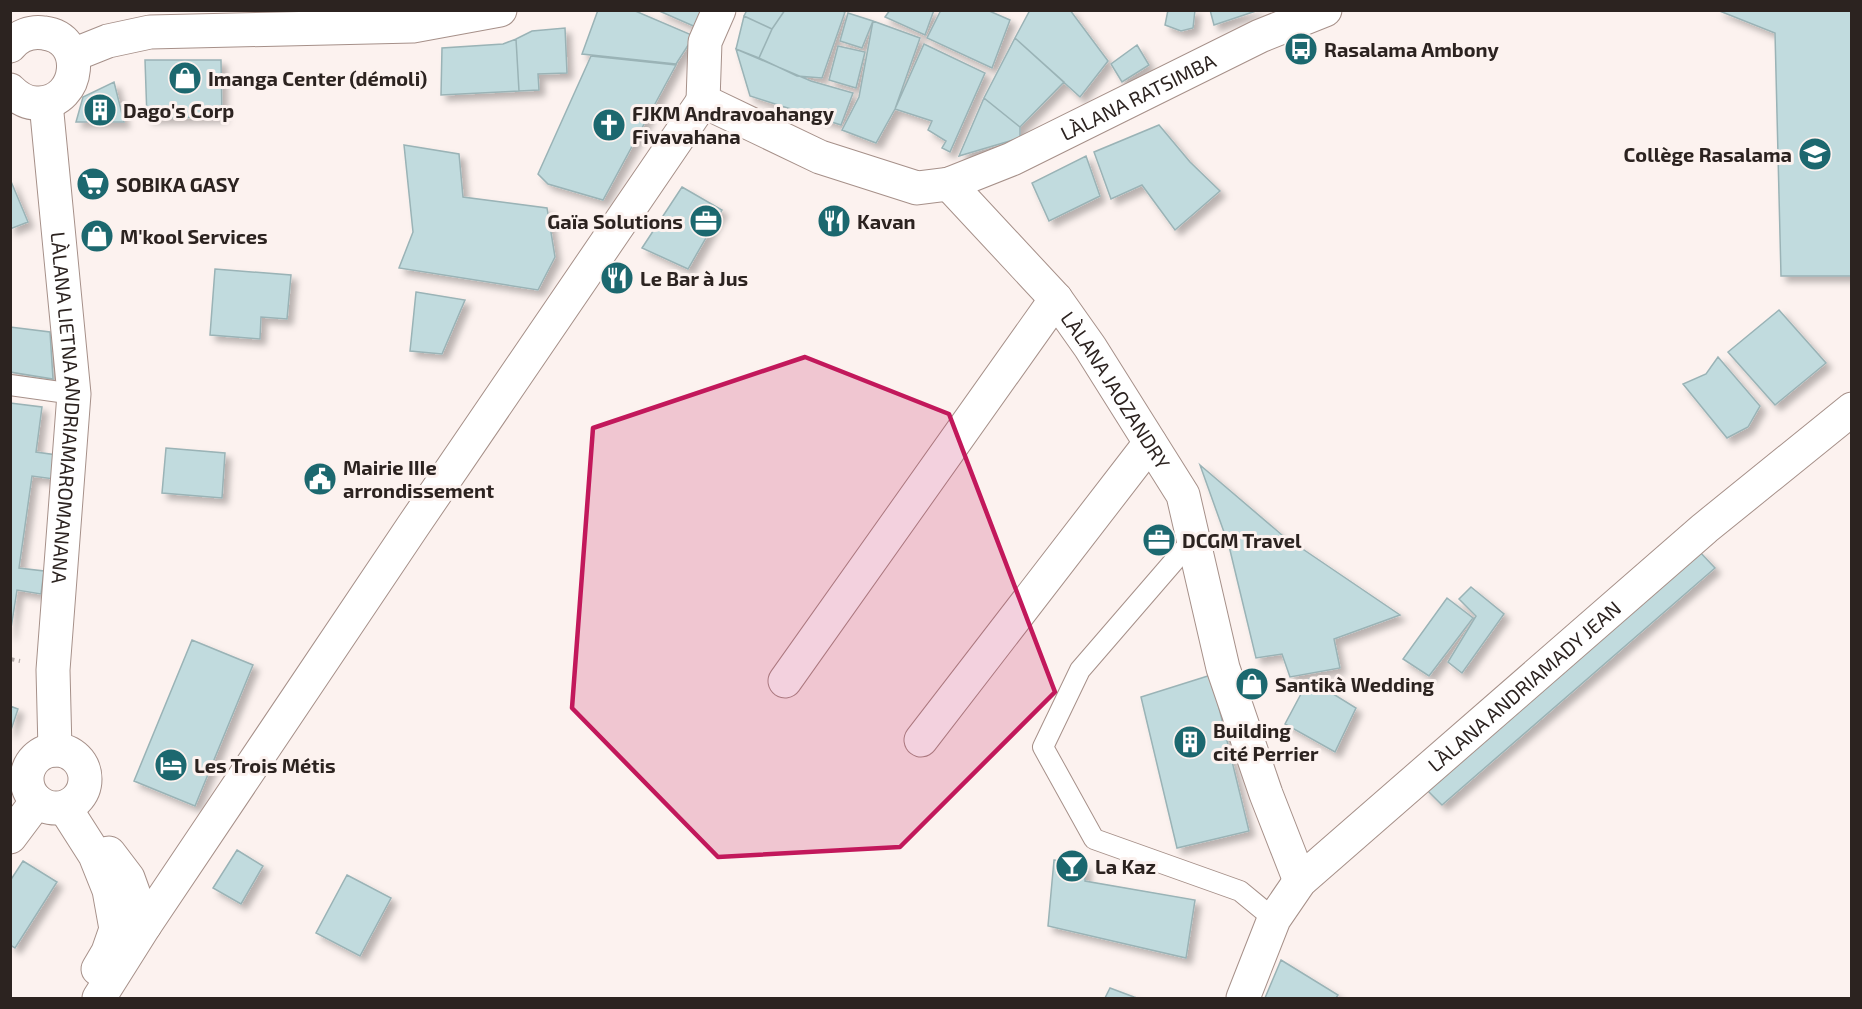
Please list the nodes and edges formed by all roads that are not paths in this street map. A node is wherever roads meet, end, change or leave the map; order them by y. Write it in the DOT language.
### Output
graph roads {
  1 [pos="500,10"];
  2 [pos="719,10"];
  3 [pos="1325,10"];
  4 [pos="10,46"];
  5 [pos="73,55"];
  6 [pos="10,90"];
  7 [pos="703,101"];
  8 [pos="46,103"];
  9 [pos="949,184"];
  10 [pos="1056,299"];
  11 [pos="10,385"];
  12 [pos="74,394"];
  13 [pos="1851,409"];
  14 [pos="1150,443"];
  15 [pos="1194,538"];
  16 [pos="785,681"];
  17 [pos="921,740"];
  18 [pos="55,750"];
  19 [pos="58,804"];
  20 [pos="10,837"];
  21 [pos="1300,881"];
  22 [pos="1274,919"];
  23 [pos="146,925"];
  24 [pos="80,999"];
  25 [pos="99,999"];
  26 [pos="1243,999"];
  1 -- 5 [label="street"];
  2 -- 7 [label="street"];
  3 -- 9 [label="street, LÀLANA RATSIMBA"];
  4 -- 5 [label="street"];
  5 -- 8 [label="street"];
  6 -- 8 [label="street"];
  7 -- 9 [label="street"];
  7 -- 23 [label="street"];
  8 -- 12 [label="street, LÀLANA LIETNA ANDRIAMAROMANANA"];
  9 -- 10 [label="street, LÀLANA JAOZANDRY"];
  10 -- 14 [label="street, LÀLANA JAOZANDRY"];
  10 -- 16 [label="street"];
  11 -- 12 [label="lane"];
  12 -- 18 [label="street, LÀLANA LIETNA ANDRIAMAROMANANA"];
  13 -- 21 [label="street, LÀLANA ANDRIAMADY JEAN"];
  14 -- 15 [label="street, LÀLANA JAOZANDRY"];
  14 -- 17 [label="street"];
  15 -- 21 [label="street, LÀLANA JAOZANDRY"];
  15 -- 22 [label="lane"];
  18 -- 19 [label="street"];
  18 -- 19 [label="street"];
  19 -- 20 [label="street"];
  19 -- 23 [label="street"];
  19 -- 24 [label="street"];
  21 -- 22 [label="street, LÀLANA ANDRIAMADY JEAN"];
  22 -- 26 [label="street, LÀLANA ANDRIAMADY JEAN"];
  23 -- 25 [label="street"];
}
